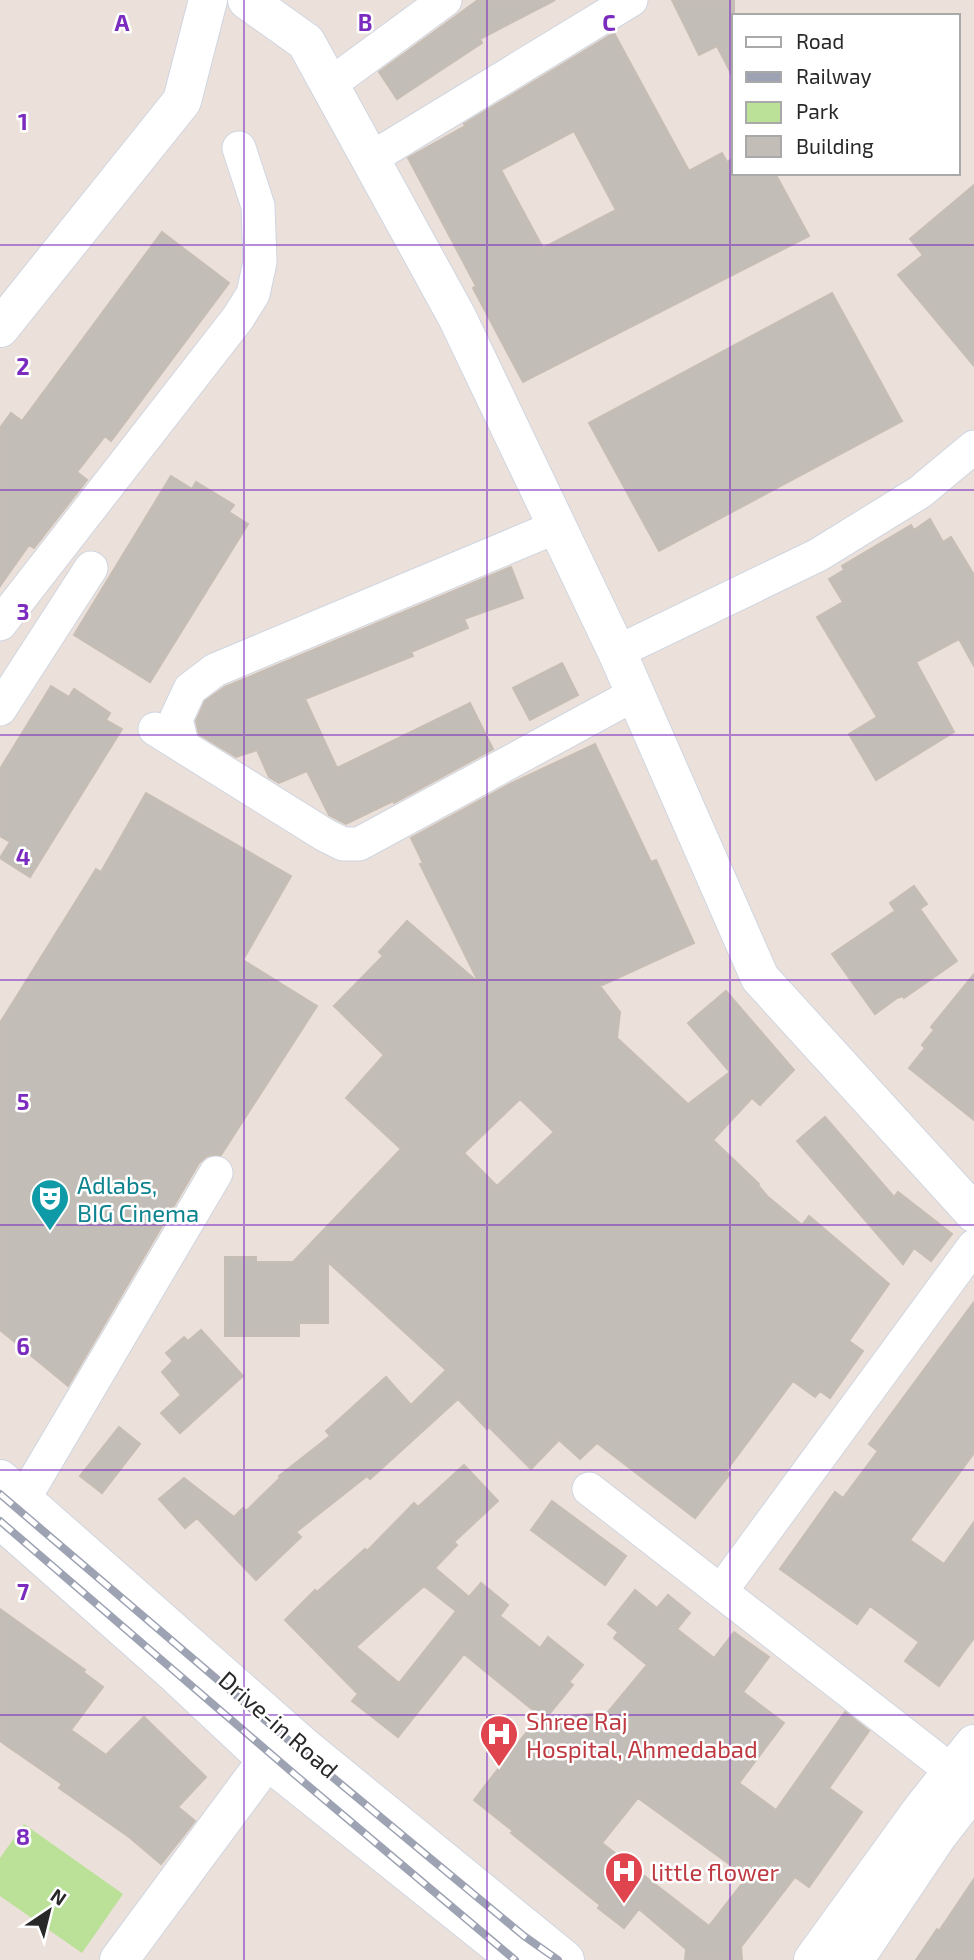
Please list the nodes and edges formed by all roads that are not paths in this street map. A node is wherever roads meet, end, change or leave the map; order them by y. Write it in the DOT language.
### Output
graph roads {
  1 [pos="208,0"];
  2 [pos="247,0"];
  3 [pos="443,0"];
  4 [pos="631,0"];
  5 [pos="329,85"];
  6 [pos="239,148"];
  7 [pos="370,159"];
  8 [pos="0,328"];
  9 [pos="974,447"];
  10 [pos="556,527"];
  11 [pos="91,568"];
  12 [pos="0,624"];
  13 [pos="617,652"];
  14 [pos="635,694"];
  15 [pos="0,709"];
  16 [pos="216,1173"];
  17 [pos="974,1213"];
  18 [pos="974,1245"];
  19 [pos="589,1489"];
  20 [pos="8,1499"];
  21 [pos="721,1591"];
  22 [pos="267,1760"];
  23 [pos="969,1773"];
  24 [pos="119,1960"];
  25 [pos="517,1960"];
  26 [pos="565,1960"];
  27 [pos="813,1960"];
  28 [pos="854,1960"];
  1 -- 8 [label="street"];
  2 -- 5 [label="street"];
  3 -- 5 [label="street"];
  4 -- 7 [label="street"];
  5 -- 7 [label="street"];
  6 -- 12 [label="street"];
  7 -- 10 [label="street"];
  9 -- 13 [label="street"];
  10 -- 13 [label="street"];
  10 -- 14 [label="street"];
  11 -- 15 [label="street"];
  13 -- 14 [label="street"];
  14 -- 17 [label="street"];
  16 -- 20 [label="street"];
  18 -- 21 [label="street"];
  19 -- 21 [label="street"];
  20 -- 22 [label="street, Drive-in Road"];
  20 -- 26 [label="street, Drive-in Road"];
  21 -- 23 [label="street"];
  22 -- 24 [label="street"];
  22 -- 25 [label="street, Drive-in Road"];
  23 -- 27 [label="street"];
  23 -- 28 [label="street"];
}
